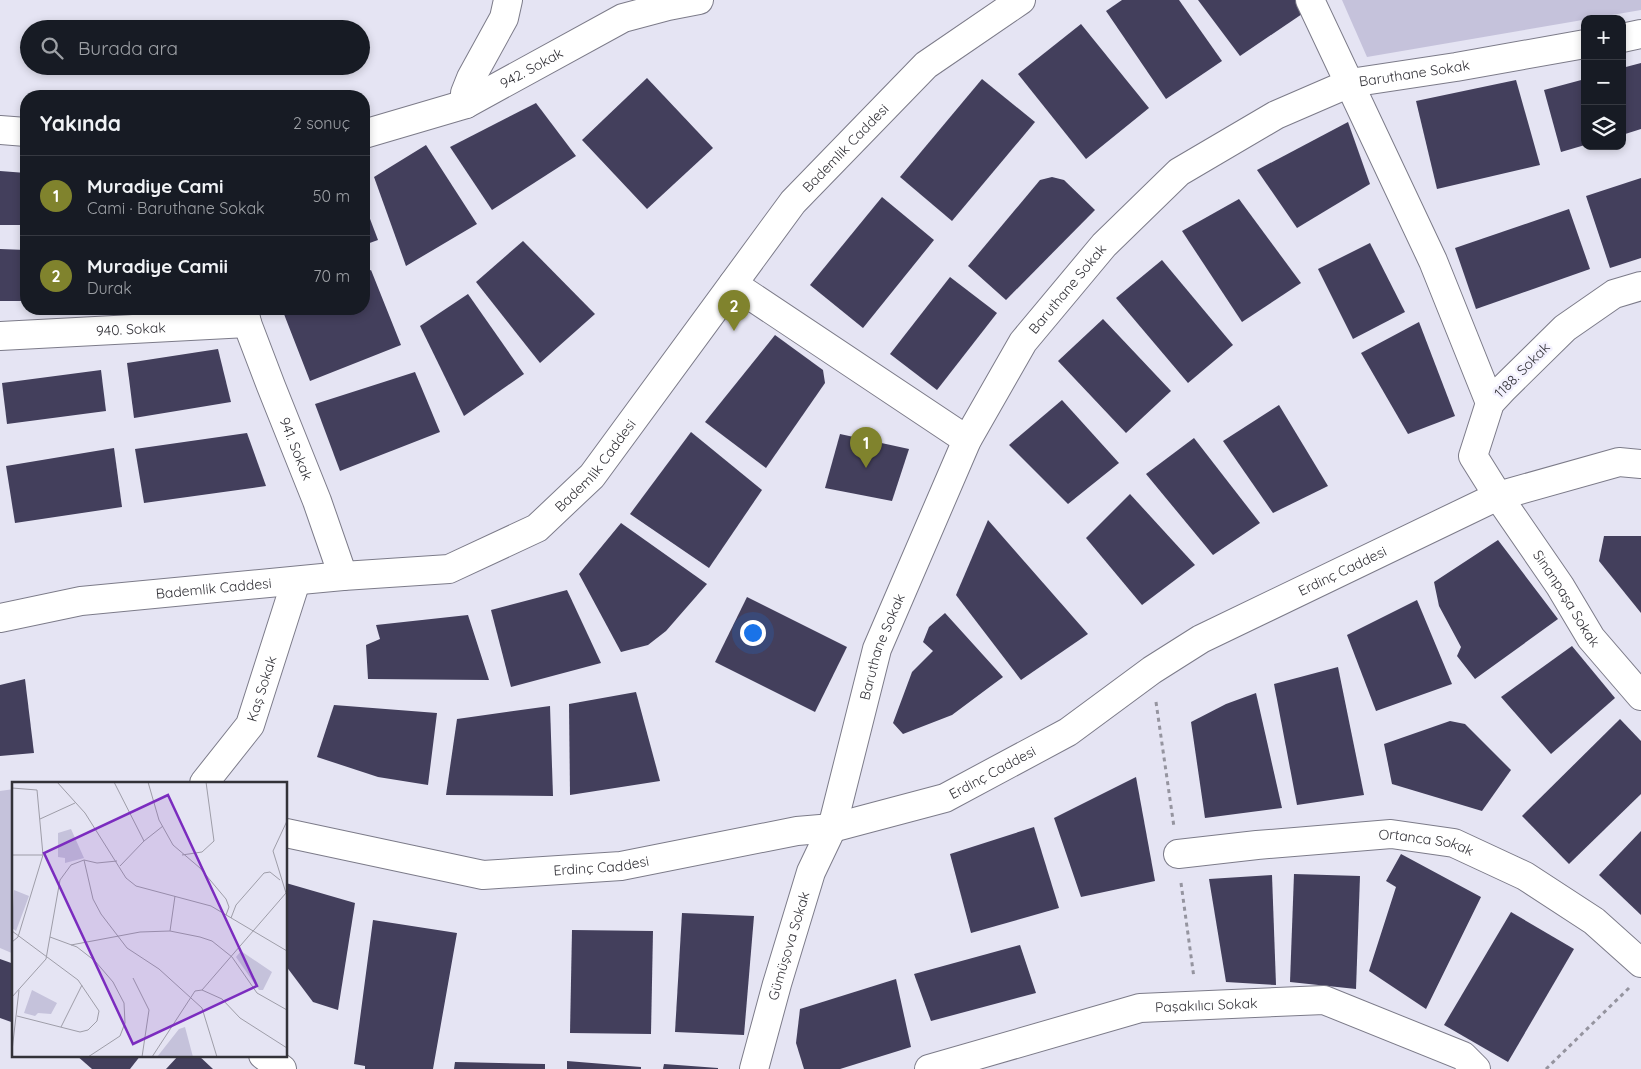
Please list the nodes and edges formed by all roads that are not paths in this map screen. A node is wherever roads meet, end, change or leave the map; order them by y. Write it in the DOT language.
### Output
graph roads {
  1 [pos="508,0"];
  2 [pos="699,0"];
  3 [pos="1021,0"];
  4 [pos="1310,0"];
  5 [pos="1641,34"];
  6 [pos="1626,37"];
  7 [pos="1581,45"];
  8 [pos="1350,83"];
  9 [pos="466,104"];
  10 [pos="0,130"];
  11 [pos="20,132"];
  12 [pos="370,132"];
  13 [pos="733,284"];
  14 [pos="1641,286"];
  15 [pos="245,316"];
  16 [pos="0,336"];
  17 [pos="1490,402"];
  18 [pos="967,440"];
  19 [pos="1641,464"];
  20 [pos="1498,496"];
  21 [pos="343,576"];
  22 [pos="296,581"];
  23 [pos="0,618"];
  24 [pos="1641,696"];
  25 [pos="205,782"];
  26 [pos="832,828"];
  27 [pos="288,833"];
  28 [pos="1178,854"];
  29 [pos="1638,973"];
  30 [pos="264,1056"];
  31 [pos="282,1069"];
  32 [pos="754,1069"];
  33 [pos="929,1069"];
  34 [pos="1476,1069"];
  1 -- 9 [label="street"];
  2 -- 9 [label="street, 942. Sokak"];
  3 -- 13 [label="street, Bademlik Caddesi"];
  4 -- 8 [label="street"];
  5 -- 6 [label="street"];
  7 -- 8 [label="street, Baruthane Sokak"];
  8 -- 17 [label="street"];
  8 -- 18 [label="street, Baruthane Sokak"];
  9 -- 12 [label="street, 942. Sokak"];
  10 -- 11 [label="street"];
  13 -- 18 [label="street"];
  13 -- 21 [label="street, Bademlik Caddesi"];
  14 -- 17 [label="street, 1188. Sokak"];
  15 -- 16 [label="street, 940. Sokak"];
  15 -- 21 [label="street, 941. Sokak"];
  17 -- 20 [label="street, 1188. Sokak"];
  18 -- 26 [label="street, Baruthane Sokak"];
  19 -- 20 [label="street, Erdinç Caddesi"];
  20 -- 24 [label="street, Sinanpaşa Sokak"];
  20 -- 26 [label="street, Erdinç Caddesi"];
  21 -- 22 [label="street, Bademlik Caddesi"];
  22 -- 23 [label="street, Bademlik Caddesi"];
  22 -- 25 [label="street, Kaş Sokak"];
  26 -- 27 [label="street, Erdinç Caddesi"];
  26 -- 32 [label="street, Gümüşova Sokak"];
  28 -- 29 [label="street, Ortanca Sokak"];
  30 -- 31 [label="street"];
  33 -- 34 [label="street, Paşakılıcı Sokak"];
}
